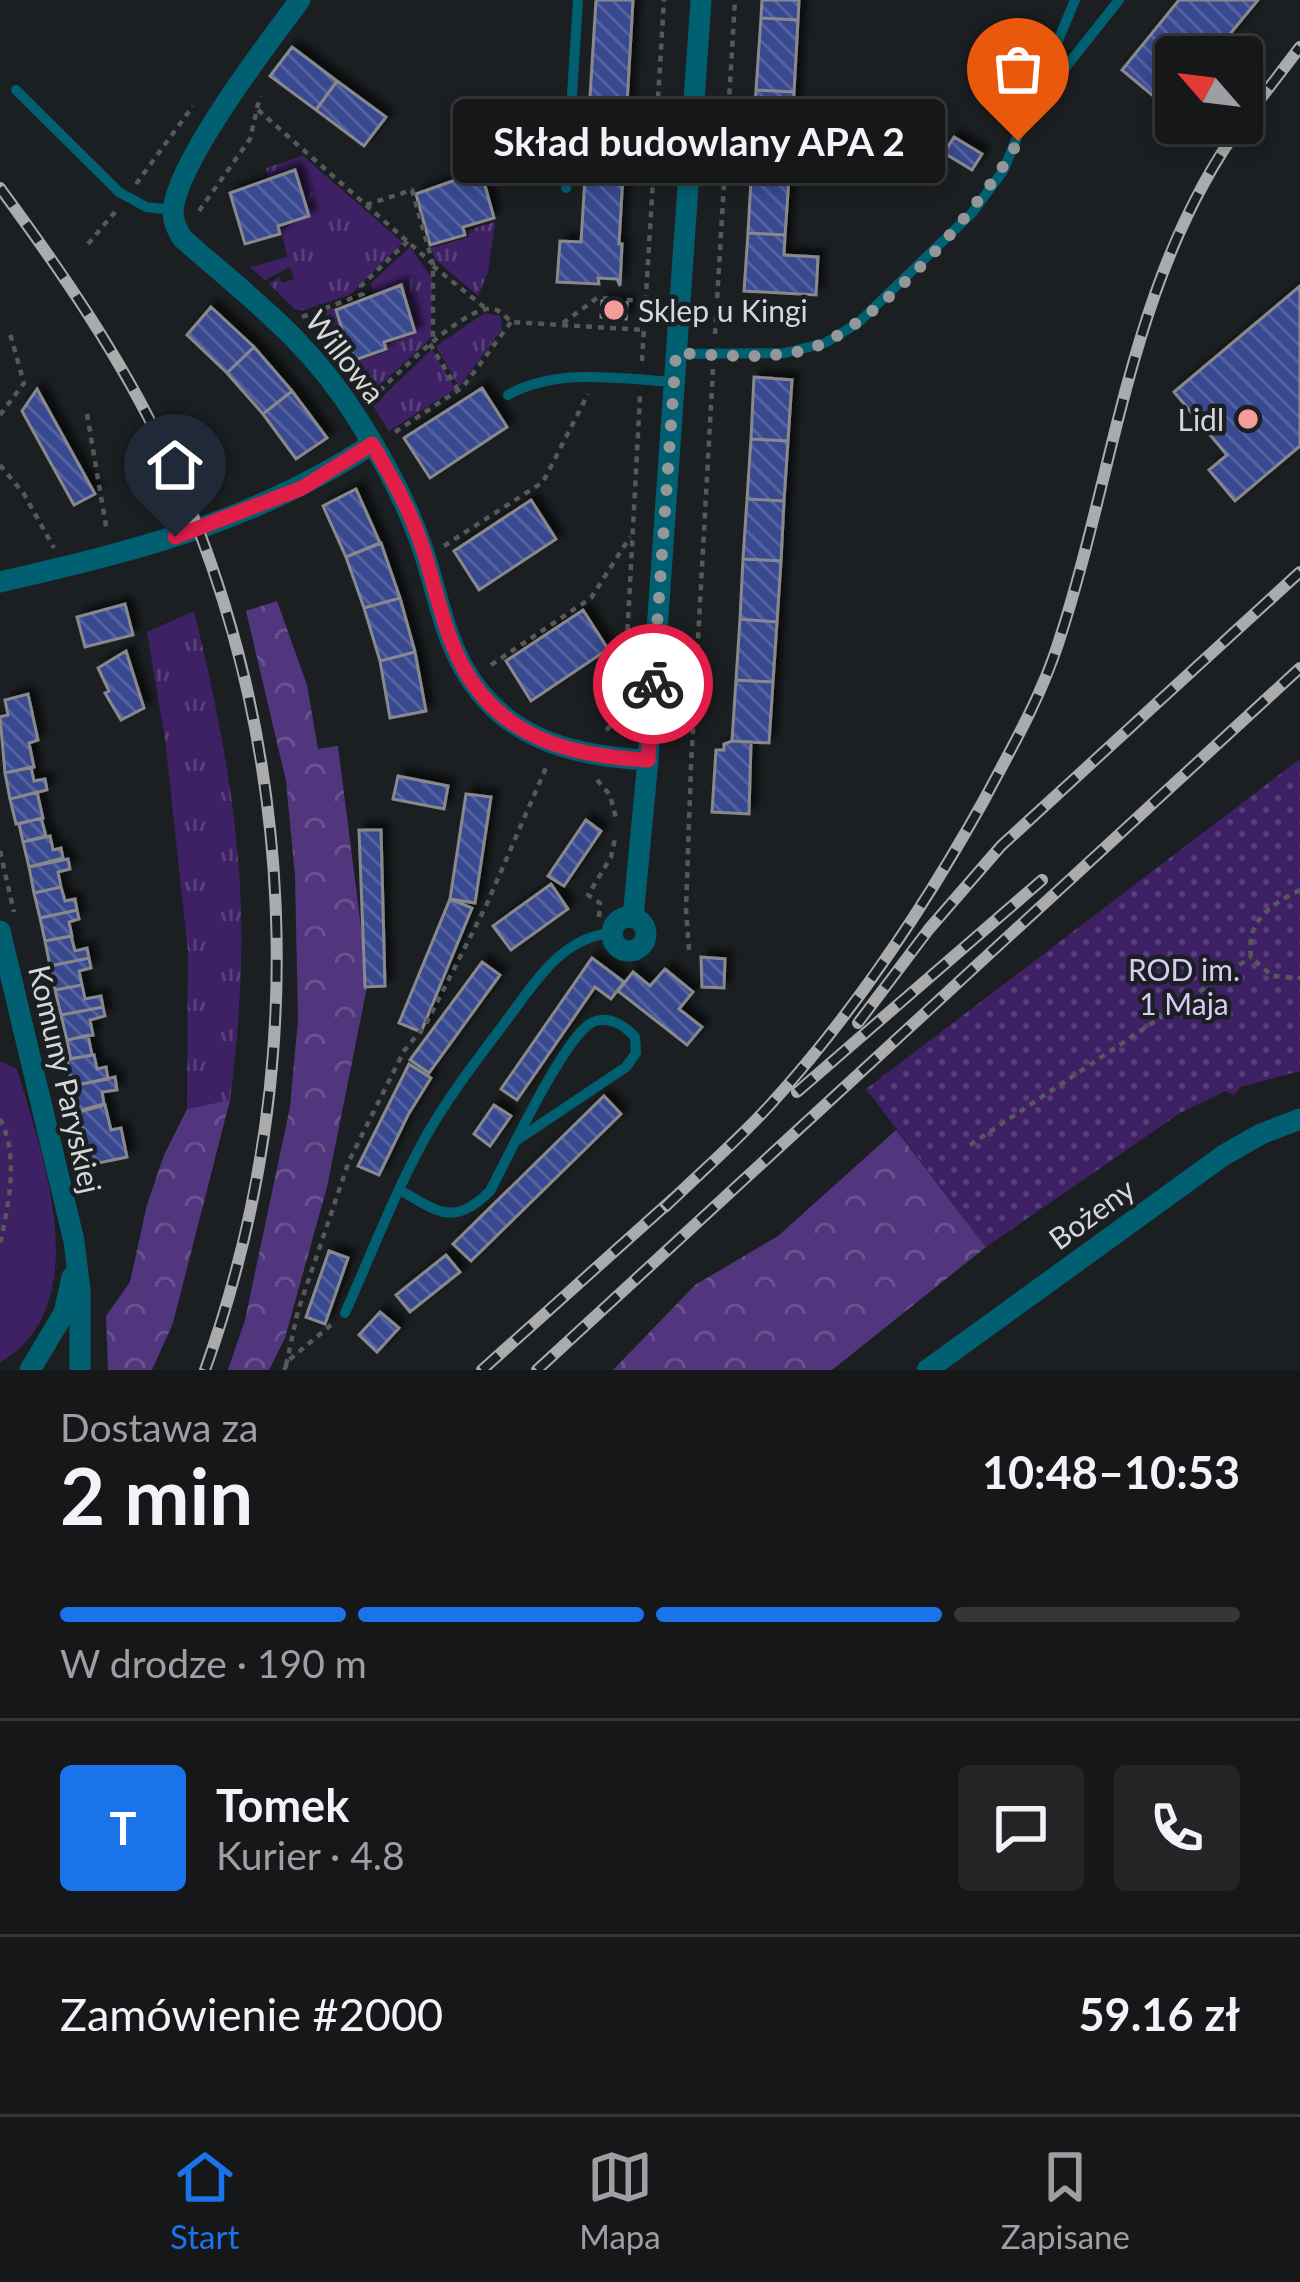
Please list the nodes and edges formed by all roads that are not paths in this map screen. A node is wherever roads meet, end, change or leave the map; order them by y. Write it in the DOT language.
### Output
graph roads {
  1 [pos="300,0"];
  2 [pos="578,0"];
  3 [pos="701,0"];
  4 [pos="1075,0"];
  5 [pos="1119,0"];
  6 [pos="16,90"];
  7 [pos="1029,113"];
  8 [pos="566,188"];
  9 [pos="173,210"];
  10 [pos="676,353"];
  11 [pos="675,382"];
  12 [pos="508,394"];
  13 [pos="372,444"];
  14 [pos="0,582"];
  15 [pos="648,760"];
  16 [pos="0,931"];
  17 [pos="604,934"];
  18 [pos="1300,1119"];
  19 [pos="517,1141"];
  20 [pos="400,1190"];
  21 [pos="74,1241"];
  22 [pos="344,1313"];
  23 [pos="30,1370"];
  24 [pos="80,1370"];
  25 [pos="927,1370"];
  1 -- 9 [label="street"];
  2 -- 8 [label="lane"];
  3 -- 10 [label="street"];
  4 -- 7 [label="lane"];
  5 -- 7 [label="lane"];
  6 -- 9 [label="lane"];
  7 -- 10 [label="lane"];
  9 -- 13 [label="street, Willowa"];
  10 -- 11 [label="street"];
  11 -- 12 [label="lane"];
  11 -- 15 [label="street"];
  13 -- 14 [label="street"];
  13 -- 15 [label="street, Willowa"];
  15 -- 17 [label="street"];
  16 -- 21 [label="street, Komuny Paryskiej"];
  17 -- 20 [label="lane"];
  18 -- 25 [label="street, Bożeny"];
  19 -- 19 [label="lane"];
  19 -- 20 [label="lane"];
  20 -- 22 [label="lane"];
  21 -- 23 [label="street, Komuny Paryskiej"];
  21 -- 24 [label="street, Komuny Paryskiej"];
}
